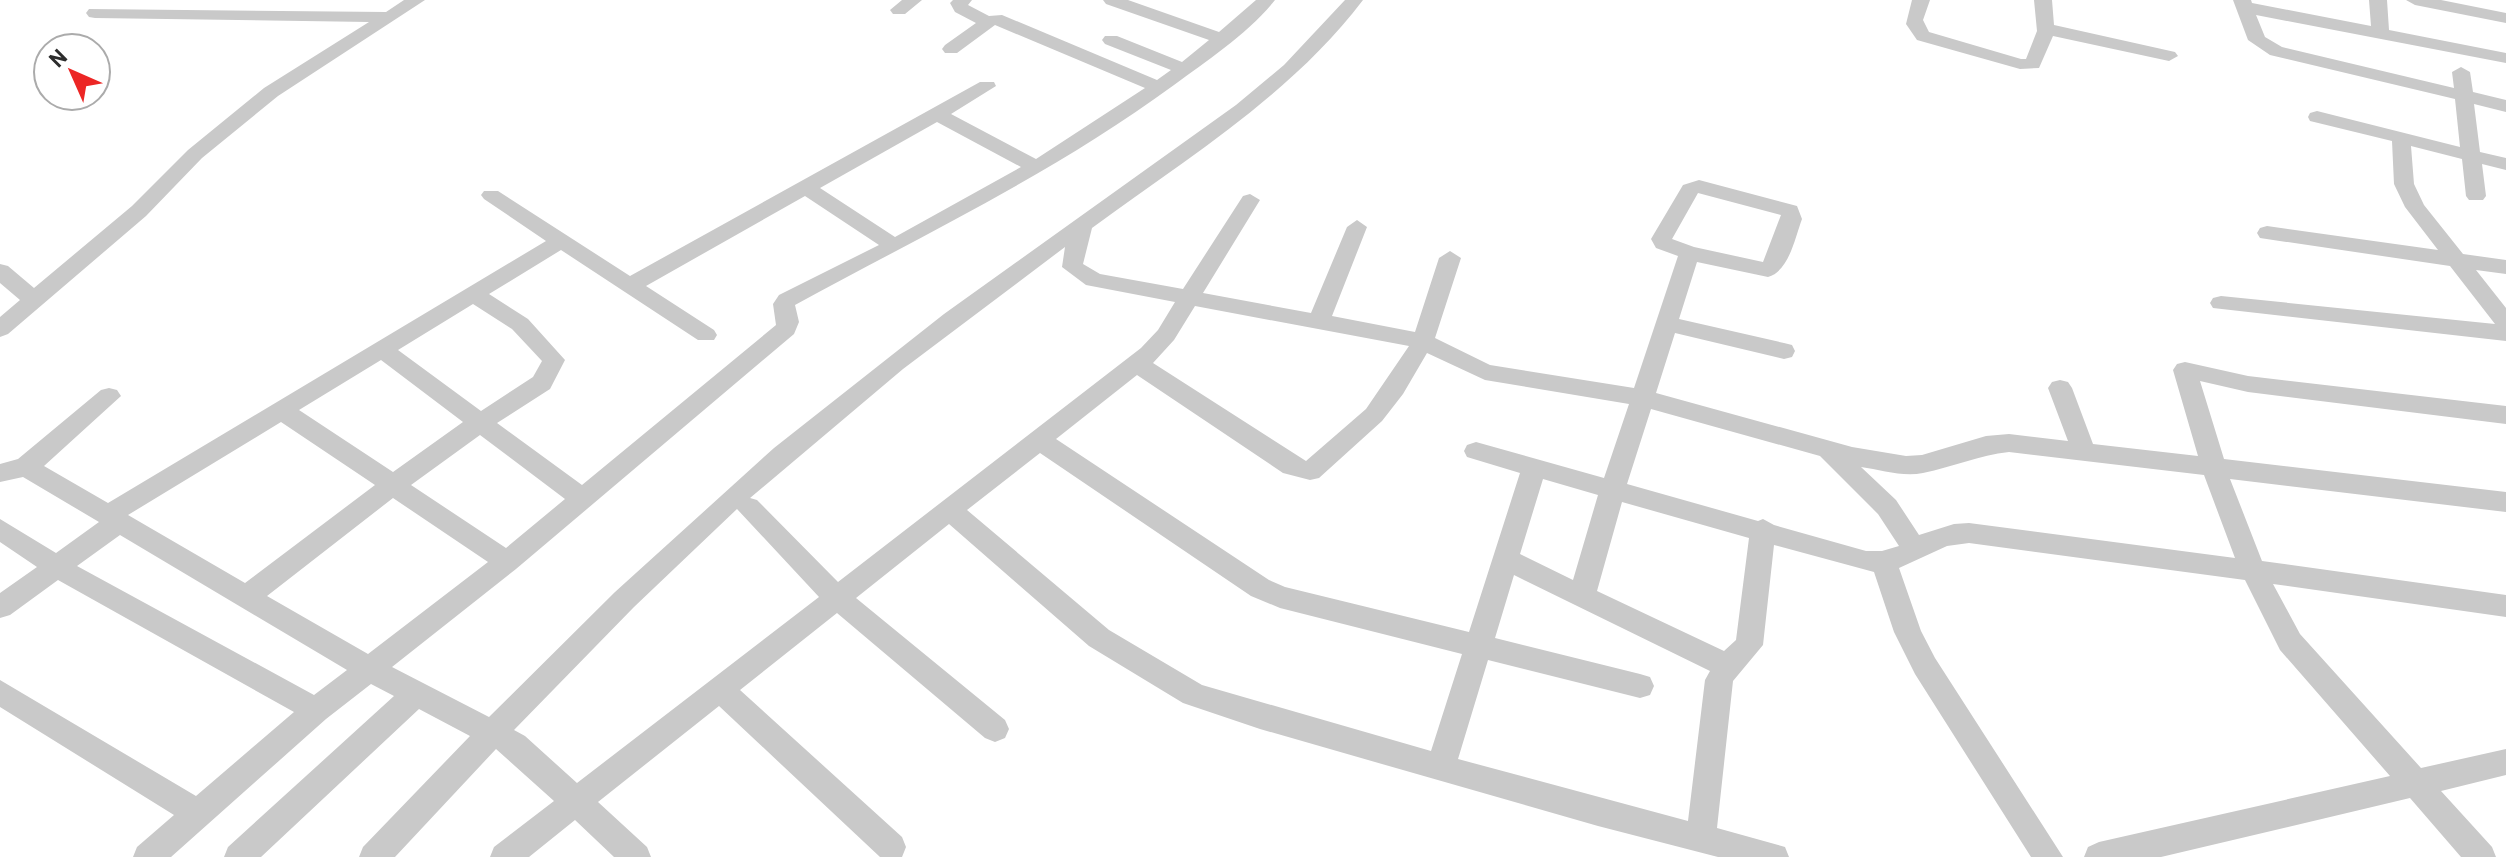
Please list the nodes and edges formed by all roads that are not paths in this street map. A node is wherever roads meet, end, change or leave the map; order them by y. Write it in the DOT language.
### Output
graph roads {
  1 [pos="416,0"];
  2 [pos="963,0"];
  3 [pos="1112,0"];
  4 [pos="1354,0"];
  5 [pos="1921,0"];
  6 [pos="2043,0"];
  7 [pos="2378,0"];
  8 [pos="2415,0"];
  9 [pos="1256,2"];
  10 [pos="2243,4"];
  11 [pos="95,13"];
  12 [pos="389,17"];
  13 [pos="2506,18"];
  14 [pos="996,19"];
  15 [pos="2046,31"];
  16 [pos="2380,34"];
  17 [pos="1223,39"];
  18 [pos="1111,40"];
  19 [pos="951,49"];
  20 [pos="2169,56"];
  21 [pos="2506,58"];
  22 [pos="1186,70"];
  23 [pos="2461,72"];
  24 [pos="987,86"];
  25 [pos="1160,88"];
  26 [pos="2463,96"];
  27 [pos="2506,106"];
  28 [pos="936,114"];
  29 [pos="2317,117"];
  30 [pos="2401,138"];
  31 [pos="2470,155"];
  32 [pos="2506,164"];
  33 [pos="1036,167"];
  34 [pos="805,187"];
  35 [pos="491,195"];
  36 [pos="2476,196"];
  37 [pos="1250,200"];
  38 [pos="1082,226"];
  39 [pos="1357,227"];
  40 [pos="2267,233"];
  41 [pos="561,241"];
  42 [pos="895,246"];
  43 [pos="1688,253"];
  44 [pos="1450,258"];
  45 [pos="2458,261"];
  46 [pos="2506,267"];
  47 [pos="0,271"];
  48 [pos="630,285"];
  49 [pos="472,294"];
  50 [pos="1189,298"];
  51 [pos="34,300"];
  52 [pos="2221,303"];
  53 [pos="1319,320"];
  54 [pos="2506,323"];
  55 [pos="1668,324"];
  56 [pos="0,329"];
  57 [pos="2506,333"];
  58 [pos="706,335"];
  59 [pos="1423,341"];
  60 [pos="381,349"];
  61 [pos="1784,351"];
  62 [pos="1137,364"];
  63 [pos="2060,388"];
  64 [pos="109,396"];
  65 [pos="1643,398"];
  66 [pos="280,409"];
  67 [pos="2506,415"];
  68 [pos="481,422"];
  69 [pos="1039,440"];
  70 [pos="1476,451"];
  71 [pos="1830,452"];
  72 [pos="2084,452"];
  73 [pos="1534,467"];
  74 [pos="2214,468"];
  75 [pos="13,470"];
  76 [pos="393,485"];
  77 [pos="1613,488"];
  78 [pos="583,499"];
  79 [pos="2506,502"];
  80 [pos="748,507"];
  81 [pos="948,509"];
  82 [pos="113,518"];
  83 [pos="0,529"];
  84 [pos="1763,529"];
  85 [pos="1915,550"];
  86 [pos="1505,559"];
  87 [pos="507,562"];
  88 [pos="1884,563"];
  89 [pos="59,568"];
  90 [pos="2253,571"];
  91 [pos="1582,596"];
  92 [pos="246,597"];
  93 [pos="836,597"];
  94 [pos="2506,606"];
  95 [pos="0,607"];
  96 [pos="1479,646"];
  97 [pos="1727,666"];
  98 [pos="369,669"];
  99 [pos="1640,686"];
  100 [pos="719,688"];
  101 [pos="0,692"];
  102 [pos="417,693"];
  103 [pos="316,710"];
  104 [pos="995,729"];
  105 [pos="494,732"];
  106 [pos="2506,762"];
  107 [pos="1441,767"];
  108 [pos="2415,783"];
  109 [pos="578,800"];
  110 [pos="197,813"];
  111 [pos="1701,838"];
  112 [pos="891,847"];
  113 [pos="148,857"];
  114 [pos="239,857"];
  115 [pos="374,857"];
  116 [pos="505,857"];
  117 [pos="636,857"];
  118 [pos="1774,857"];
  119 [pos="2048,857"];
  120 [pos="2099,857"];
  121 [pos="2481,857"];
  1 -- 12 [label="street"];
  2 -- 19 [label="street"];
  3 -- 17 [label="street"];
  4 -- 38 [label="street"];
  5 -- 15 [label="street"];
  6 -- 15 [label="street"];
  7 -- 16 [label="street"];
  8 -- 13 [label="street"];
  9 -- 17 [label="street"];
  10 -- 16 [label="street"];
  10 -- 26 [label="street"];
  11 -- 12 [label="street"];
  12 -- 51 [label="street"];
  14 -- 25 [label="street"];
  15 -- 20 [label="street"];
  16 -- 21 [label="street"];
  17 -- 22 [label="street"];
  18 -- 22 [label="street"];
  22 -- 25 [label="street"];
  23 -- 26 [label="street"];
  24 -- 28 [label="street"];
  25 -- 33 [label="street"];
  26 -- 27 [label="street"];
  26 -- 31 [label="street"];
  28 -- 33 [label="street"];
  28 -- 34 [label="street"];
  29 -- 30 [label="street"];
  30 -- 31 [label="street"];
  30 -- 45 [label="street"];
  31 -- 32 [label="street"];
  31 -- 36 [label="street"];
  33 -- 42 [label="street"];
  34 -- 42 [label="street"];
  34 -- 48 [label="street"];
  35 -- 41 [label="street"];
  37 -- 50 [label="street"];
  38 -- 50 [label="street"];
  38 -- 105 [label="street"];
  39 -- 53 [label="street"];
  40 -- 45 [label="street"];
  41 -- 48 [label="street"];
  41 -- 49 [label="street"];
  42 -- 78 [label="street"];
  43 -- 43 [label="street"];
  43 -- 55 [label="street"];
  44 -- 59 [label="street"];
  45 -- 46 [label="street"];
  45 -- 54 [label="street"];
  47 -- 51 [label="street"];
  48 -- 58 [label="street"];
  49 -- 60 [label="street"];
  49 -- 68 [label="street"];
  50 -- 53 [label="street"];
  50 -- 62 [label="street"];
  51 -- 56 [label="street"];
  52 -- 57 [label="street"];
  53 -- 59 [label="street"];
  55 -- 61 [label="street"];
  55 -- 65 [label="street"];
  59 -- 62 [label="street"];
  59 -- 65 [label="street"];
  60 -- 66 [label="street"];
  60 -- 68 [label="street"];
  62 -- 69 [label="street"];
  63 -- 72 [label="street"];
  64 -- 75 [label="street"];
  65 -- 71 [label="street"];
  65 -- 77 [label="street"];
  66 -- 76 [label="street"];
  66 -- 82 [label="street"];
  67 -- 74 [label="street"];
  68 -- 76 [label="street"];
  68 -- 78 [label="street"];
  69 -- 81 [label="street"];
  69 -- 96 [label="street"];
  70 -- 73 [label="street"];
  71 -- 72 [label="street"];
  71 -- 85 [label="street"];
  72 -- 74 [label="street"];
  73 -- 77 [label="street"];
  73 -- 86 [label="street"];
  74 -- 79 [label="street"];
  74 -- 90 [label="street"];
  75 -- 82 [label="street"];
  76 -- 87 [label="street"];
  76 -- 92 [label="street"];
  77 -- 84 [label="street"];
  77 -- 91 [label="street"];
  78 -- 87 [label="street"];
  80 -- 93 [label="street"];
  81 -- 93 [label="street"];
  81 -- 107 [label="street"];
  82 -- 89 [label="street"];
  82 -- 92 [label="street"];
  83 -- 89 [label="street"];
  84 -- 88 [label="street"];
  84 -- 97 [label="street"];
  85 -- 88 [label="street"];
  85 -- 90 [label="street"];
  86 -- 91 [label="street"];
  86 -- 96 [label="street"];
  87 -- 98 [label="street"];
  88 -- 119 [label="street"];
  89 -- 95 [label="street"];
  89 -- 103 [label="street"];
  90 -- 94 [label="street"];
  90 -- 108 [label="street"];
  91 -- 97 [label="street"];
  92 -- 98 [label="street"];
  93 -- 100 [label="street"];
  93 -- 104 [label="street"];
  96 -- 99 [label="street"];
  96 -- 107 [label="street"];
  97 -- 111 [label="street"];
  98 -- 102 [label="street"];
  98 -- 103 [label="street"];
  100 -- 109 [label="street"];
  100 -- 112 [label="street"];
  101 -- 110 [label="street"];
  102 -- 105 [label="street"];
  102 -- 114 [label="street"];
  103 -- 110 [label="street"];
  105 -- 109 [label="street"];
  105 -- 115 [label="street"];
  106 -- 108 [label="street"];
  107 -- 111 [label="street"];
  108 -- 120 [label="street"];
  108 -- 121 [label="street"];
  109 -- 116 [label="street"];
  109 -- 117 [label="street"];
  110 -- 113 [label="street"];
  111 -- 118 [label="street"];
}
